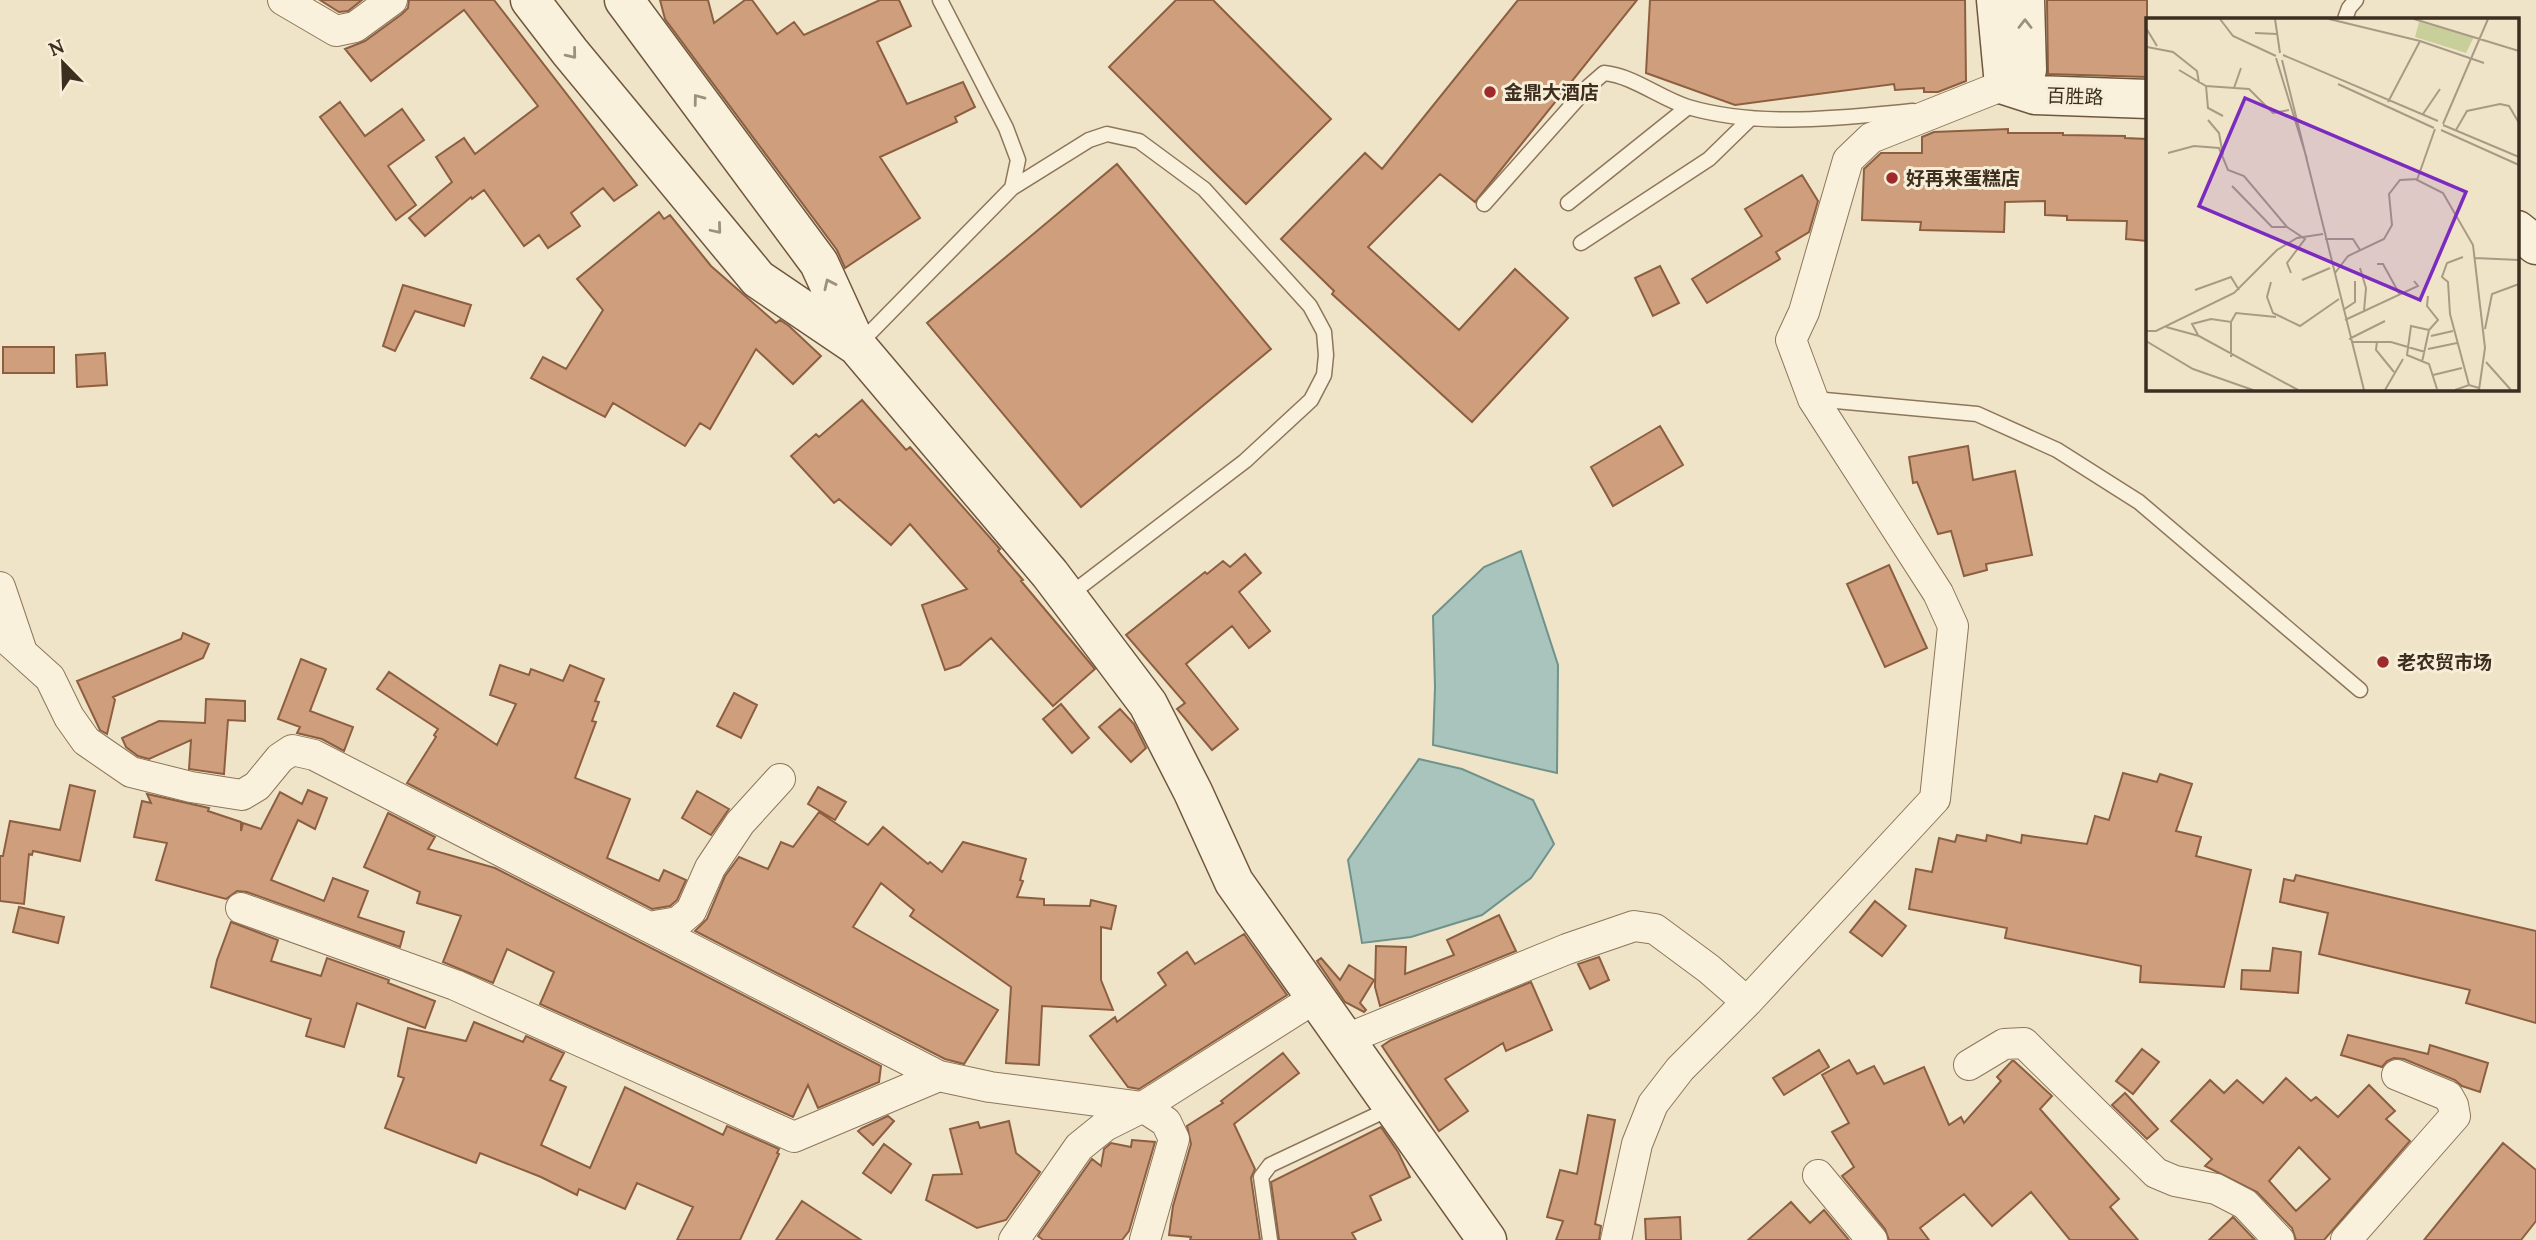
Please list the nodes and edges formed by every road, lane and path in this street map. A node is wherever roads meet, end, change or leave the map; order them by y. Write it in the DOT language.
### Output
graph roads {
  1 [pos="283,0"];
  2 [pos="392,0"];
  3 [pos="530,0"];
  4 [pos="624,0"];
  5 [pos="940,0"];
  6 [pos="1996,0"];
  7 [pos="2025,0"];
  8 [pos="2356,0"];
  9 [pos="2345,18"];
  10 [pos="2022,82"];
  11 [pos="2146,99"];
  12 [pos="1688,107"];
  13 [pos="1945,108"];
  14 [pos="1750,119"];
  15 [pos="1012,188"];
  16 [pos="1568,203"];
  17 [pos="1484,204"];
  18 [pos="2518,231"];
  19 [pos="1581,243"];
  20 [pos="2536,245"];
  21 [pos="857,346"];
  22 [pos="1813,399"];
  23 [pos="0,587"];
  24 [pos="1066,597"];
  25 [pos="11,643"];
  26 [pos="2360,690"];
  27 [pos="780,779"];
  28 [pos="241,908"];
  29 [pos="649,927"];
  30 [pos="1315,998"];
  31 [pos="1747,1002"];
  32 [pos="1344,1040"];
  33 [pos="1969,1065"];
  34 [pos="2397,1075"];
  35 [pos="939,1076"];
  36 [pos="1143,1107"];
  37 [pos="1392,1107"];
  38 [pos="1818,1175"];
  39 [pos="1014,1240"];
  40 [pos="1145,1240"];
  41 [pos="1270,1240"];
  42 [pos="1487,1240"];
  43 [pos="1616,1240"];
  44 [pos="1872,1240"];
  45 [pos="2279,1240"];
  46 [pos="2347,1240"];
  1 -- 2 [label="street"];
  3 -- 21 [label="main road, one-way"];
  21 -- 4 [label="main road, one-way"];
  5 -- 15 [label="lane"];
  6 -- 10 [label="main road"];
  10 -- 7 [label="main road, one-way"];
  8 -- 9 [label="lane"];
  10 -- 11 [label="main road, 百胜路"];
  10 -- 13 [label="street"];
  12 -- 14 [label="lane"];
  12 -- 16 [label="lane"];
  12 -- 17 [label="lane"];
  13 -- 14 [label="lane"];
  13 -- 22 [label="street"];
  14 -- 19 [label="lane"];
  15 -- 21 [label="lane"];
  15 -- 24 [label="lane"];
  18 -- 20 [label="main road"];
  21 -- 24 [label="main road"];
  22 -- 26 [label="lane"];
  22 -- 31 [label="street"];
  23 -- 25 [label="street"];
  24 -- 30 [label="main road"];
  25 -- 29 [label="street"];
  27 -- 29 [label="street"];
  28 -- 35 [label="street"];
  29 -- 35 [label="street"];
  30 -- 32 [label="main road"];
  30 -- 36 [label="street"];
  31 -- 32 [label="street"];
  31 -- 43 [label="street"];
  32 -- 37 [label="main road"];
  33 -- 45 [label="street"];
  34 -- 46 [label="street"];
  35 -- 36 [label="street"];
  36 -- 39 [label="street"];
  36 -- 40 [label="street"];
  37 -- 41 [label="lane"];
  37 -- 42 [label="main road"];
  38 -- 44 [label="street"];
}
